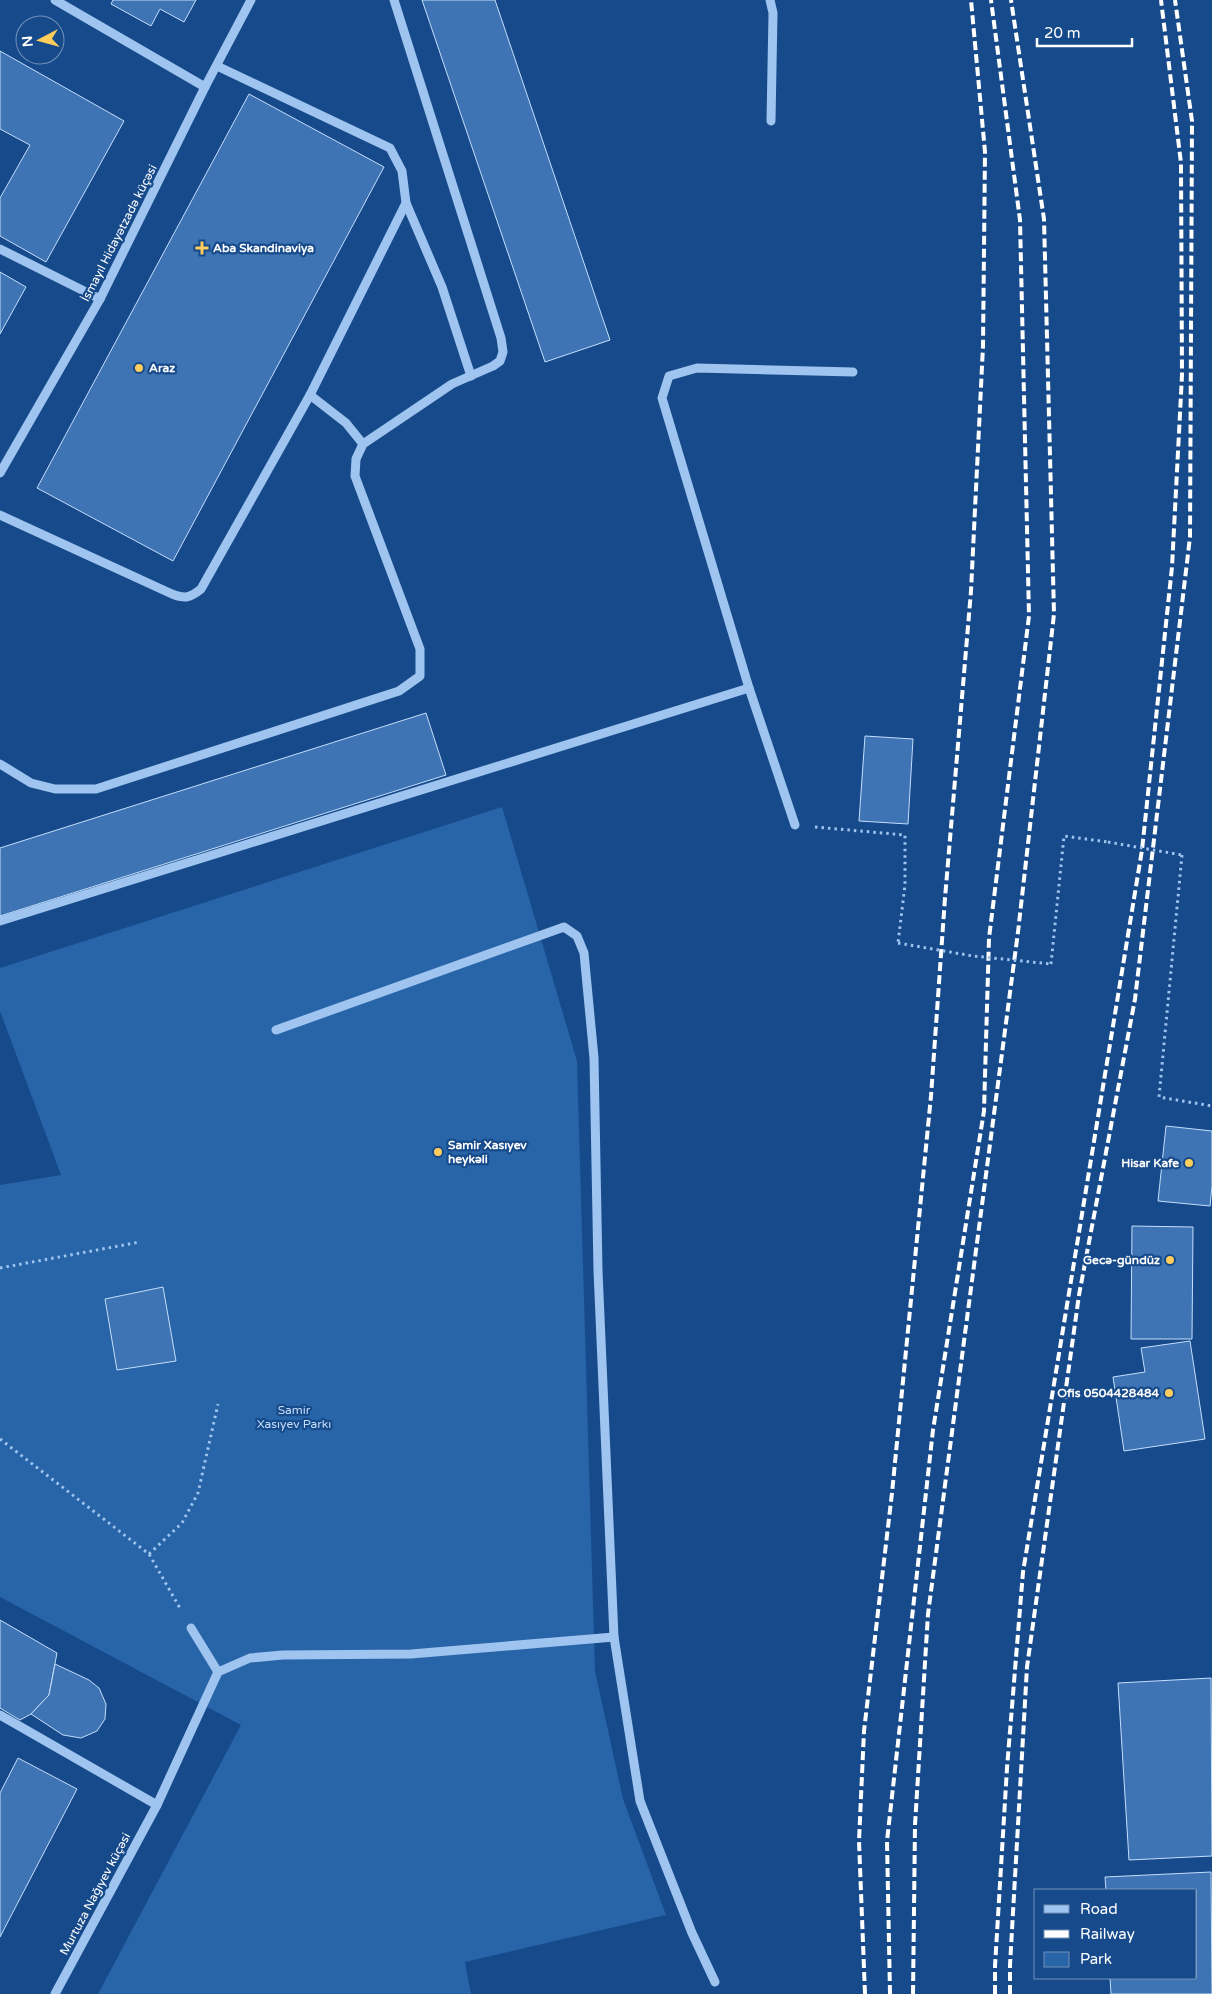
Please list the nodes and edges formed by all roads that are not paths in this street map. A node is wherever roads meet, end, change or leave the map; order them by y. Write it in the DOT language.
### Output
graph roads {
  1 [pos="56,0"];
  2 [pos="251,0"];
  3 [pos="394,0"];
  4 [pos="770,0"];
  5 [pos="217,66"];
  6 [pos="205,87"];
  7 [pos="771,121"];
  8 [pos="406,203"];
  9 [pos="0,249"];
  10 [pos="100,299"];
  11 [pos="853,372"];
  12 [pos="471,376"];
  13 [pos="310,395"];
  14 [pos="363,444"];
  15 [pos="0,473"];
  16 [pos="0,515"];
  17 [pos="749,688"];
  18 [pos="0,764"];
  19 [pos="795,825"];
  20 [pos="0,921"];
  21 [pos="276,1030"];
  22 [pos="191,1628"];
  23 [pos="614,1637"];
  24 [pos="218,1672"];
  25 [pos="0,1715"];
  26 [pos="157,1805"];
  27 [pos="715,1982"];
  28 [pos="55,1994"];
  1 -- 6 [label="street"];
  2 -- 5 [label="street, İsmayıl Hidayətzadə küçəsi"];
  3 -- 12 [label="street"];
  4 -- 7 [label="street"];
  5 -- 6 [label="street, İsmayıl Hidayətzadə küçəsi"];
  5 -- 8 [label="street"];
  6 -- 10 [label="street, İsmayıl Hidayətzadə küçəsi"];
  8 -- 12 [label="street"];
  8 -- 13 [label="street"];
  9 -- 10 [label="street"];
  10 -- 15 [label="street, İsmayıl Hidayətzadə küçəsi"];
  11 -- 17 [label="street"];
  12 -- 14 [label="street"];
  13 -- 14 [label="street"];
  13 -- 16 [label="street"];
  14 -- 18 [label="street"];
  17 -- 19 [label="street"];
  17 -- 20 [label="street"];
  21 -- 23 [label="street"];
  22 -- 24 [label="street"];
  23 -- 24 [label="street"];
  23 -- 27 [label="street"];
  24 -- 26 [label="street, Murtuza Nağıyev küçəsi"];
  25 -- 26 [label="street"];
  26 -- 28 [label="street, Murtuza Nağıyev küçəsi"];
}
